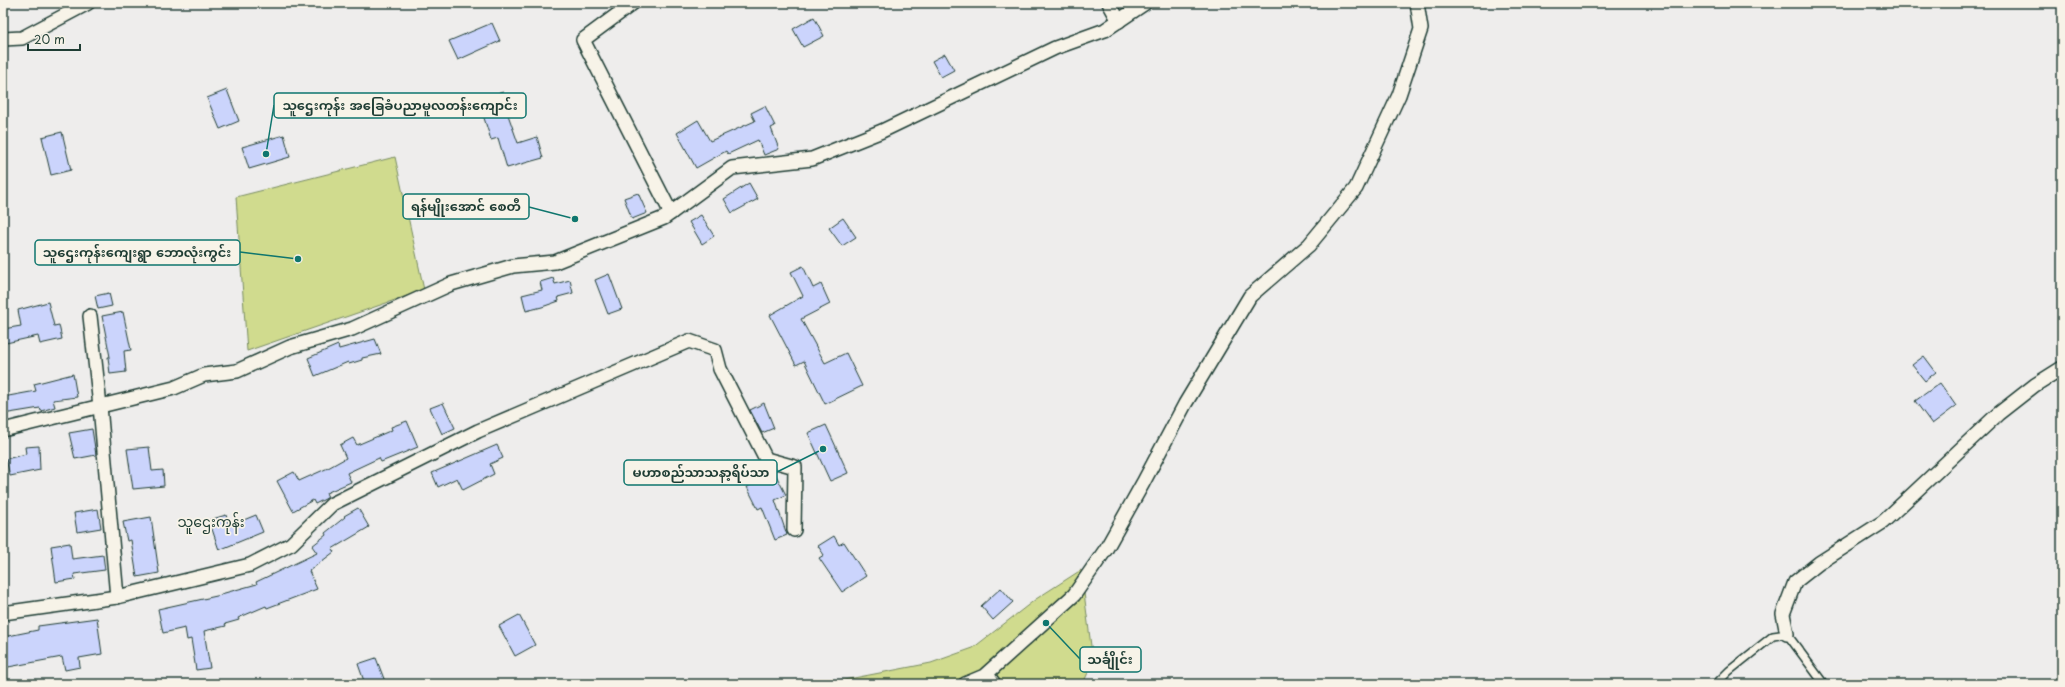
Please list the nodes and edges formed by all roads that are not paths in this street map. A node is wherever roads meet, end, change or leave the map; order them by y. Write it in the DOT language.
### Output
graph roads {
  1 [pos="88,3"];
  2 [pos="633,3"];
  3 [pos="1109,3"];
  4 [pos="1145,3"];
  5 [pos="1417,3"];
  6 [pos="1119,21"];
  7 [pos="3,39"];
  8 [pos="671,213"];
  9 [pos="90,316"];
  10 [pos="2062,368"];
  11 [pos="100,406"];
  12 [pos="3,430"];
  13 [pos="794,530"];
  14 [pos="117,597"];
  15 [pos="3,613"];
  16 [pos="1787,634"];
  17 [pos="989,672"];
  18 [pos="965,684"];
  19 [pos="998,684"];
  20 [pos="1716,684"];
  21 [pos="1824,684"];
  1 -- 7 [label="street"];
  2 -- 8 [label="street"];
  3 -- 6 [label="street"];
  4 -- 6 [label="street"];
  5 -- 17 [label="street"];
  6 -- 8 [label="street"];
  8 -- 11 [label="street"];
  9 -- 11 [label="street"];
  10 -- 16 [label="street"];
  11 -- 12 [label="street"];
  11 -- 14 [label="street"];
  13 -- 14 [label="street"];
  14 -- 15 [label="street"];
  16 -- 20 [label="lane"];
  16 -- 21 [label="lane"];
  17 -- 18 [label="street"];
  17 -- 19 [label="lane"];
}
